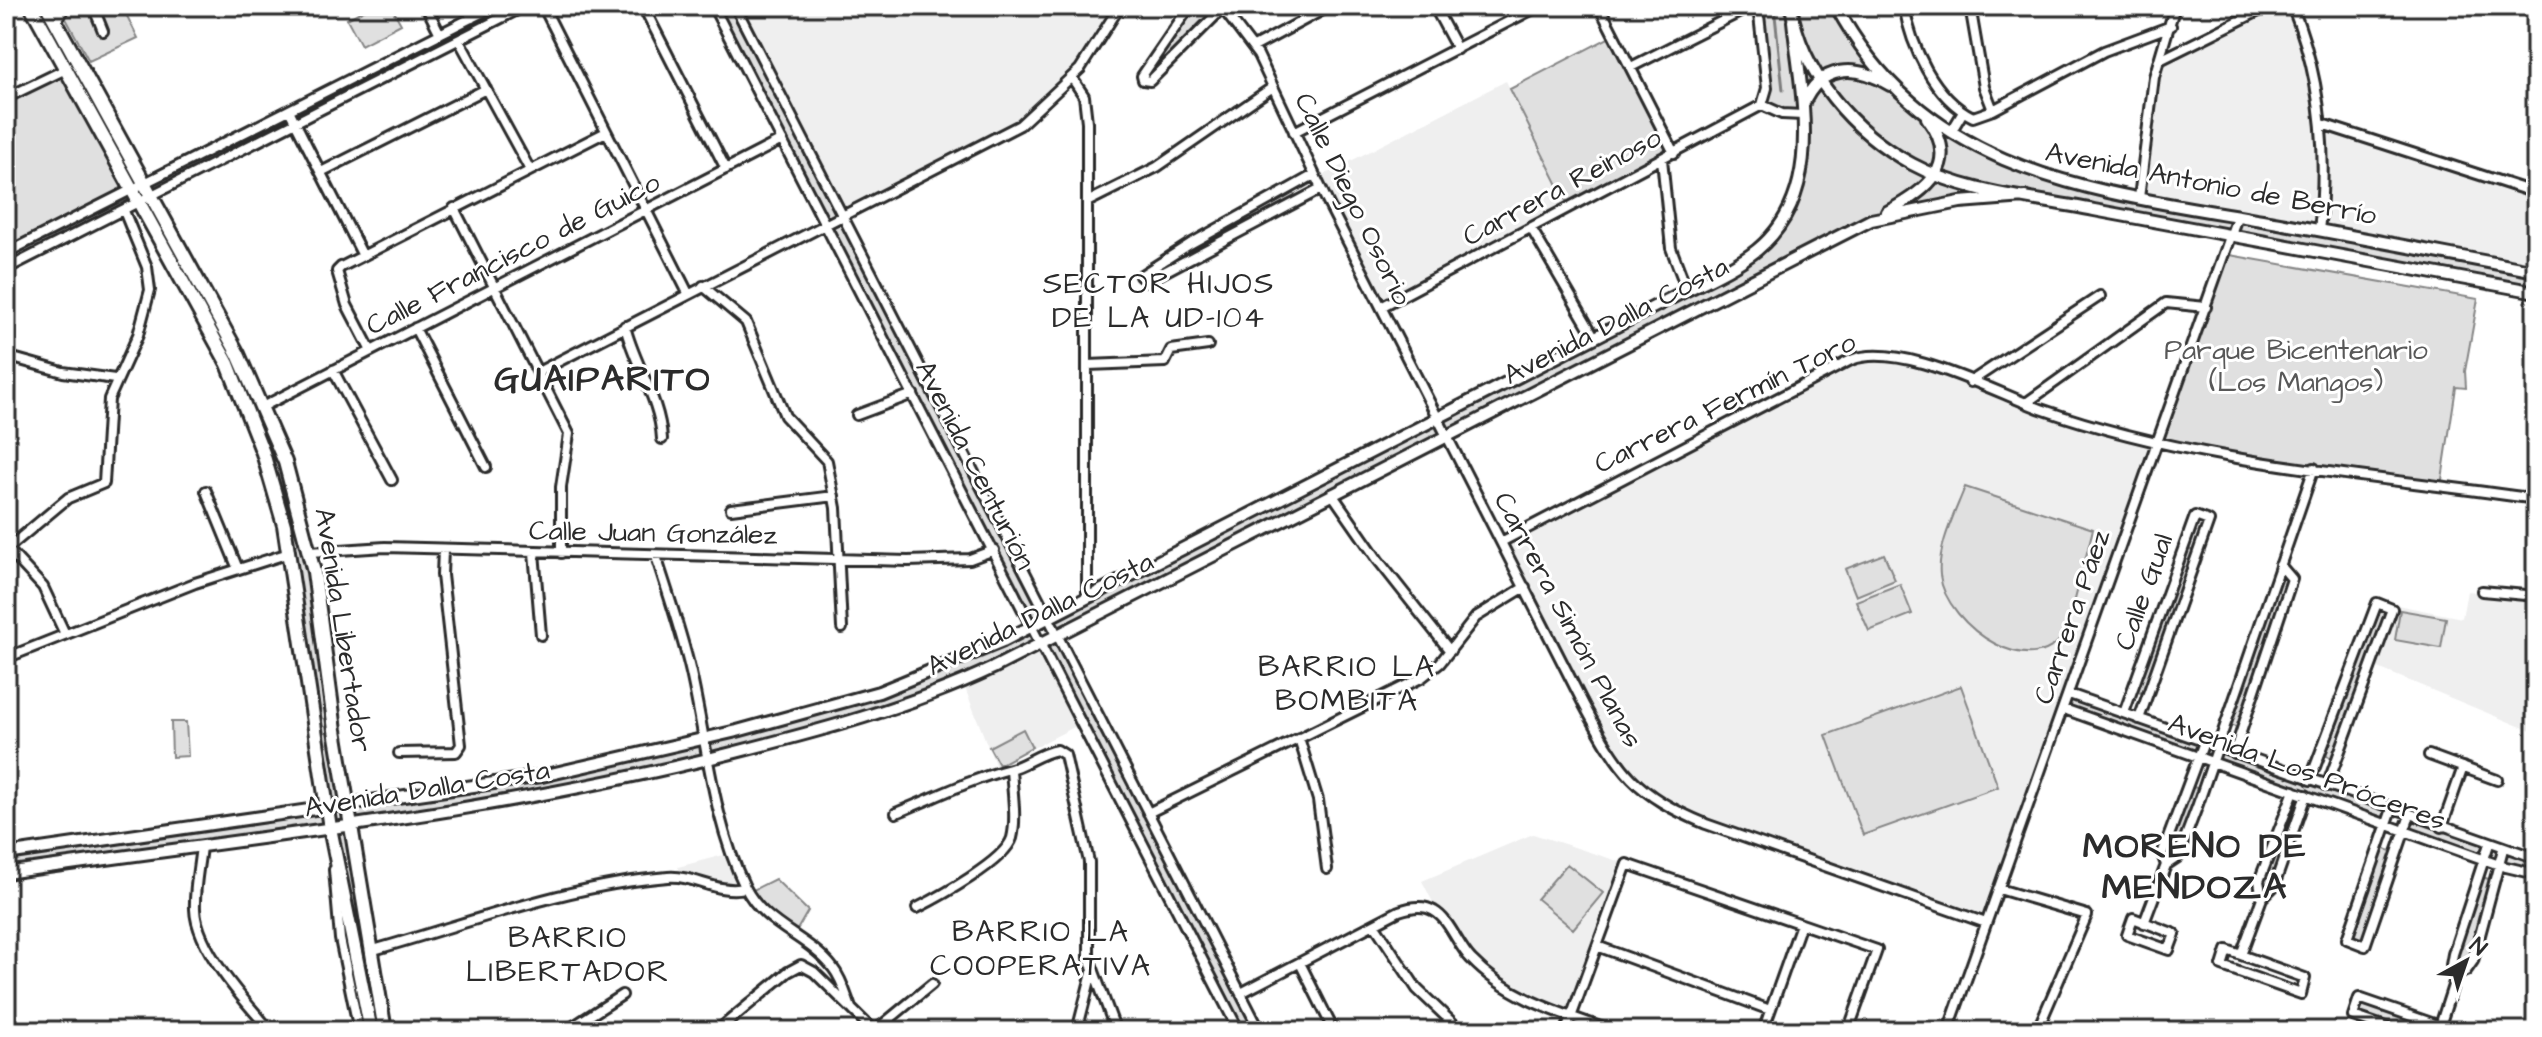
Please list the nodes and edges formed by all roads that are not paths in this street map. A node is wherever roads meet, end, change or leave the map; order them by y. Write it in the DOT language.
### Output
graph roads {
  1 [pos="31,6"];
  2 [pos="47,6"];
  3 [pos="66,6"];
  4 [pos="93,6"];
  5 [pos="426,6"];
  6 [pos="465,6"];
  7 [pos="495,6"];
  8 [pos="525,6"];
  9 [pos="543,6"];
  10 [pos="643,6"];
  11 [pos="713,6"];
  12 [pos="735,6"];
  13 [pos="1120,6"];
  14 [pos="1190,6"];
  15 [pos="1330,6"];
  16 [pos="1434,6"];
  17 [pos="1539,6"];
  18 [pos="1599,6"];
  19 [pos="1755,6"];
  20 [pos="1791,6"];
  21 [pos="1836,6"];
  22 [pos="1904,6"];
  23 [pos="1970,6"];
  24 [pos="2175,6"];
  25 [pos="2269,6"];
  26 [pos="2292,6"];
  27 [pos="1222,7"];
  28 [pos="472,18"];
  29 [pos="1793,21"];
  30 [pos="56,22"];
  31 [pos="2171,26"];
  32 [pos="103,31"];
  33 [pos="440,34"];
  34 [pos="459,40"];
  35 [pos="1254,47"];
  36 [pos="1457,49"];
  37 [pos="2160,60"];
  38 [pos="1631,67"];
  39 [pos="66,69"];
  40 [pos="1072,78"];
  41 [pos="1820,79"];
  42 [pos="1273,87"];
  43 [pos="486,89"];
  44 [pos="1899,90"];
  45 [pos="6,98"];
  46 [pos="1762,105"];
  47 [pos="289,110"];
  48 [pos="1921,110"];
  49 [pos="1993,110"];
  50 [pos="1803,111"];
  51 [pos="1963,112"];
  52 [pos="296,123"];
  53 [pos="2322,124"];
  54 [pos="606,132"];
  55 [pos="1294,132"];
  56 [pos="1951,132"];
  57 [pos="782,140"];
  58 [pos="1674,153"];
  59 [pos="1662,159"];
  60 [pos="726,169"];
  61 [pos="530,170"];
  62 [pos="321,172"];
  63 [pos="1314,175"];
  64 [pos="1936,175"];
  65 [pos="139,187"];
  66 [pos="1321,189"];
  67 [pos="2536,193"];
  68 [pos="2025,197"];
  69 [pos="2139,198"];
  70 [pos="146,200"];
  71 [pos="1087,202"];
  72 [pos="454,208"];
  73 [pos="646,210"];
  74 [pos="124,211"];
  75 [pos="843,216"];
  76 [pos="2237,217"];
  77 [pos="1871,220"];
  78 [pos="824,223"];
  79 [pos="1531,228"];
  80 [pos="2319,231"];
  81 [pos="2231,236"];
  82 [pos="6,253"];
  83 [pos="362,254"];
  84 [pos="6,269"];
  85 [pos="2536,271"];
  86 [pos="703,286"];
  87 [pos="495,288"];
  88 [pos="1687,290"];
  89 [pos="2536,292"];
  90 [pos="688,293"];
  91 [pos="2100,296"];
  92 [pos="1381,307"];
  93 [pos="2206,307"];
  94 [pos="625,326"];
  95 [pos="415,328"];
  96 [pos="1595,338"];
  97 [pos="1208,345"];
  98 [pos="371,351"];
  99 [pos="6,356"];
  100 [pos="1088,365"];
  101 [pos="333,370"];
  102 [pos="538,372"];
  103 [pos="115,379"];
  104 [pos="1970,382"];
  105 [pos="913,394"];
  106 [pos="2026,403"];
  107 [pos="264,406"];
  108 [pos="857,415"];
  109 [pos="1439,418"];
  110 [pos="1447,434"];
  111 [pos="662,439"];
  112 [pos="2157,444"];
  113 [pos="486,467"];
  114 [pos="2314,468"];
  115 [pos="392,480"];
  116 [pos="206,491"];
  117 [pos="1332,494"];
  118 [pos="834,496"];
  119 [pos="2536,499"];
  120 [pos="731,509"];
  121 [pos="1501,542"];
  122 [pos="7,548"];
  123 [pos="443,550"];
  124 [pos="994,550"];
  125 [pos="310,552"];
  126 [pos="534,552"];
  127 [pos="289,553"];
  128 [pos="561,553"];
  129 [pos="656,556"];
  130 [pos="840,559"];
  131 [pos="2280,565"];
  132 [pos="238,569"];
  133 [pos="1525,587"];
  134 [pos="2482,591"];
  135 [pos="1087,596"];
  136 [pos="2536,596"];
  137 [pos="1048,617"];
  138 [pos="1032,625"];
  139 [pos="842,628"];
  140 [pos="65,634"];
  141 [pos="1057,634"];
  142 [pos="541,635"];
  143 [pos="1040,643"];
  144 [pos="1450,651"];
  145 [pos="6,658"];
  146 [pos="2069,694"];
  147 [pos="2064,709"];
  148 [pos="2124,713"];
  149 [pos="2139,719"];
  150 [pos="1299,738"];
  151 [pos="704,739"];
  152 [pos="2204,742"];
  153 [pos="2218,747"];
  154 [pos="399,753"];
  155 [pos="2234,753"];
  156 [pos="2429,755"];
  157 [pos="2198,757"];
  158 [pos="708,759"];
  159 [pos="2213,762"];
  160 [pos="2463,767"];
  161 [pos="1011,769"];
  162 [pos="2310,780"];
  163 [pos="2497,780"];
  164 [pos="2327,786"];
  165 [pos="2294,791"];
  166 [pos="2306,795"];
  167 [pos="347,805"];
  168 [pos="327,808"];
  169 [pos="2392,809"];
  170 [pos="896,813"];
  171 [pos="1148,813"];
  172 [pos="2410,815"];
  173 [pos="2386,824"];
  174 [pos="351,825"];
  175 [pos="2442,827"];
  176 [pos="330,828"];
  177 [pos="2404,831"];
  178 [pos="2489,844"];
  179 [pos="201,846"];
  180 [pos="2503,849"];
  181 [pos="6,854"];
  182 [pos="2536,858"];
  183 [pos="2484,859"];
  184 [pos="2166,865"];
  185 [pos="2499,865"];
  186 [pos="1327,869"];
  187 [pos="6,873"];
  188 [pos="2536,874"];
  189 [pos="745,888"];
  190 [pos="1999,889"];
  191 [pos="2262,898"];
  192 [pos="917,908"];
  193 [pos="1986,923"];
  194 [pos="2144,923"];
  195 [pos="1374,924"];
  196 [pos="1801,924"];
  197 [pos="1597,946"];
  198 [pos="370,951"];
  199 [pos="2241,955"];
  200 [pos="1300,963"];
  201 [pos="1092,971"];
  202 [pos="2457,973"];
  203 [pos="932,984"];
  204 [pos="1241,993"];
  205 [pos="622,995"];
  206 [pos="851,1008"];
  207 [pos="1770,1010"];
  208 [pos="1571,1017"];
  209 [pos="2440,1026"];
  210 [pos="270,1031"];
  211 [pos="359,1031"];
  212 [pos="371,1031"];
  213 [pos="385,1031"];
  214 [pos="566,1031"];
  215 [pos="717,1031"];
  216 [pos="875,1031"];
  217 [pos="1077,1031"];
  218 [pos="1116,1031"];
  219 [pos="1239,1031"];
  220 [pos="1260,1031"];
  221 [pos="1334,1031"];
  222 [pos="1461,1031"];
  223 [pos="1566,1031"];
  224 [pos="1612,1031"];
  225 [pos="1763,1031"];
  226 [pos="1848,1031"];
  227 [pos="1948,1031"];
  228 [pos="2037,1031"];
  229 [pos="2397,1031"];
  230 [pos="2455,1031"];
  1 -- 39 [label="main road, Avenida Libertador"];
  2 -- 30 [label="main road, Avenida Libertador"];
  3 -- 30 [label="street"];
  4 -- 32 [label="street"];
  5 -- 33 [label="street"];
  6 -- 28 [label="street"];
  7 -- 28 [label="street"];
  8 -- 34 [label="street"];
  9 -- 54 [label="street"];
  10 -- 60 [label="street"];
  11 -- 57 [label="street, Avenida Centurión"];
  12 -- 75 [label="street, Avenida Centurión"];
  13 -- 40 [label="street"];
  14 -- 27 [label="street"];
  15 -- 35 [label="street"];
  16 -- 36 [label="street"];
  17 -- 36 [label="street"];
  18 -- 38 [label="street"];
  19 -- 38 [label="street"];
  19 -- 46 [label="street"];
  20 -- 29 [label="street, Avenida Dalla Costa"];
  21 -- 44 [label="street"];
  22 -- 51 [label="street"];
  23 -- 49 [label="street"];
  24 -- 31 [label="street"];
  25 -- 37 [label="street"];
  26 -- 53 [label="street"];
  27 -- 35 [label="street, Calle Diego Osorio"];
  28 -- 33 [label="street"];
  29 -- 41 [label="street"];
  29 -- 50 [label="street, Avenida Dalla Costa"];
  30 -- 65 [label="main road, Avenida Libertador"];
  31 -- 37 [label="street"];
  31 -- 49 [label="street"];
  33 -- 47 [label="street"];
  34 -- 43 [label="street"];
  34 -- 52 [label="street"];
  35 -- 42 [label="street, Calle Diego Osorio"];
  36 -- 55 [label="street"];
  37 -- 69 [label="street"];
  38 -- 58 [label="street"];
  39 -- 45 [label="street"];
  39 -- 65 [label="main road, Avenida Libertador"];
  40 -- 71 [label="street"];
  40 -- 75 [label="street"];
  41 -- 44 [label="street"];
  41 -- 50 [label="street"];
  41 -- 64 [label="street"];
  42 -- 55 [label="street, Calle Diego Osorio"];
  42 -- 71 [label="street"];
  43 -- 61 [label="street"];
  43 -- 62 [label="street"];
  44 -- 48 [label="street, Avenida Antonio de Berrío"];
  46 -- 50 [label="street"];
  46 -- 58 [label="street, Carrera Reinoso"];
  47 -- 52 [label="street"];
  47 -- 65 [label="street"];
  48 -- 56 [label="street, Avenida Antonio de Berrío"];
  48 -- 64 [label="street"];
  49 -- 51 [label="street"];
  50 -- 88 [label="street, Avenida Dalla Costa"];
  51 -- 56 [label="street"];
  52 -- 62 [label="street"];
  52 -- 70 [label="street"];
  53 -- 67 [label="street"];
  53 -- 80 [label="street"];
  54 -- 61 [label="street"];
  54 -- 73 [label="street"];
  55 -- 63 [label="street, Calle Diego Osorio"];
  56 -- 69 [label="street, Avenida Antonio de Berrío"];
  57 -- 60 [label="street, Calle Francisco de Guico"];
  57 -- 78 [label="street, Avenida Centurión"];
  58 -- 59 [label="street, Carrera Reinoso"];
  59 -- 79 [label="street, Carrera Reinoso"];
  59 -- 88 [label="street"];
  60 -- 73 [label="street, Calle Francisco de Guico"];
  61 -- 72 [label="street"];
  62 -- 83 [label="street"];
  63 -- 66 [label="street, Calle Diego Osorio"];
  63 -- 66 [label="street"];
  64 -- 68 [label="street"];
  64 -- 77 [label="street"];
  65 -- 70 [label="main road, Avenida Libertador"];
  65 -- 82 [label="street"];
  66 -- 92 [label="street, Calle Diego Osorio"];
  68 -- 77 [label="street, Avenida Dalla Costa"];
  68 -- 81 [label="street, Avenida Antonio de Berrío"];
  69 -- 76 [label="street, Avenida Antonio de Berrío"];
  70 -- 74 [label="street"];
  70 -- 107 [label="main road, Avenida Libertador"];
  70 -- 127 [label="main road, Avenida Libertador"];
  71 -- 100 [label="street"];
  72 -- 83 [label="street"];
  72 -- 87 [label="street"];
  73 -- 87 [label="street, Calle Francisco de Guico"];
  73 -- 90 [label="street"];
  74 -- 84 [label="street"];
  74 -- 103 [label="street"];
  75 -- 78 [label="street"];
  75 -- 137 [label="street, Avenida Centurión"];
  76 -- 80 [label="street, Avenida Antonio de Berrío"];
  76 -- 81 [label="street, Carrera Páez"];
  77 -- 110 [label="street, Avenida Dalla Costa"];
  78 -- 86 [label="street"];
  78 -- 105 [label="street, Avenida Centurión"];
  79 -- 92 [label="street, Carrera Reinoso"];
  79 -- 96 [label="street"];
  80 -- 85 [label="street, Avenida Antonio de Berrío"];
  81 -- 89 [label="street, Avenida Antonio de Berrío"];
  81 -- 93 [label="street, Carrera Páez"];
  83 -- 98 [label="street"];
  86 -- 90 [label="street"];
  86 -- 118 [label="street"];
  87 -- 95 [label="street, Calle Francisco de Guico"];
  87 -- 102 [label="street"];
  88 -- 96 [label="street, Avenida Dalla Costa"];
  90 -- 94 [label="street"];
  91 -- 104 [label="street"];
  92 -- 109 [label="street, Calle Diego Osorio"];
  93 -- 106 [label="street"];
  93 -- 112 [label="street, Carrera Páez"];
  94 -- 102 [label="street"];
  94 -- 111 [label="street"];
  95 -- 98 [label="street, Calle Francisco de Guico"];
  95 -- 113 [label="street"];
  96 -- 109 [label="street, Avenida Dalla Costa"];
  97 -- 100 [label="street"];
  98 -- 101 [label="street, Calle Francisco de Guico"];
  99 -- 103 [label="street"];
  100 -- 135 [label="street"];
  101 -- 107 [label="street, Calle Francisco de Guico"];
  101 -- 115 [label="street"];
  102 -- 128 [label="street"];
  103 -- 122 [label="street"];
  104 -- 106 [label="street, Carrera Fermín Toro"];
  104 -- 121 [label="street, Carrera Fermín Toro"];
  105 -- 108 [label="street"];
  105 -- 124 [label="street, Avenida Centurión"];
  106 -- 112 [label="street, Carrera Fermín Toro"];
  107 -- 125 [label="main road, Avenida Libertador"];
  109 -- 110 [label="street, Calle Diego Osorio"];
  109 -- 135 [label="street, Avenida Dalla Costa"];
  110 -- 117 [label="street, Avenida Dalla Costa"];
  110 -- 121 [label="street, Carrera Simón Planas"];
  112 -- 114 [label="street, Carrera Fermín Toro"];
  112 -- 146 [label="street, Carrera Páez"];
  114 -- 119 [label="street, Carrera Fermín Toro"];
  114 -- 131 [label="street"];
  116 -- 132 [label="street"];
  117 -- 141 [label="street, Avenida Dalla Costa"];
  117 -- 144 [label="street"];
  118 -- 120 [label="street"];
  118 -- 130 [label="street"];
  121 -- 133 [label="street, Carrera Simón Planas"];
  122 -- 140 [label="street"];
  123 -- 125 [label="street, Calle Juan González"];
  123 -- 126 [label="street, Calle Juan González"];
  123 -- 154 [label="street"];
  124 -- 130 [label="street, Calle Juan González"];
  124 -- 138 [label="street, Avenida Centurión"];
  125 -- 167 [label="main road, Avenida Libertador"];
  126 -- 128 [label="street, Calle Juan González"];
  126 -- 142 [label="street"];
  127 -- 132 [label="street"];
  127 -- 168 [label="main road, Avenida Libertador"];
  128 -- 129 [label="street, Calle Juan González"];
  129 -- 130 [label="street, Calle Juan González"];
  129 -- 151 [label="street"];
  130 -- 139 [label="street"];
  131 -- 153 [label="street"];
  131 -- 155 [label="street"];
  132 -- 140 [label="street"];
  133 -- 144 [label="street"];
  133 -- 193 [label="street, Carrera Simón Planas"];
  134 -- 136 [label="street"];
  135 -- 137 [label="street, Avenida Dalla Costa"];
  137 -- 138 [label="street, Avenida Dalla Costa"];
  137 -- 141 [label="street, Avenida Centurión"];
  138 -- 143 [label="street, Avenida Centurión"];
  138 -- 151 [label="street, Avenida Dalla Costa"];
  140 -- 145 [label="street"];
  141 -- 143 [label="street, Avenida Dalla Costa"];
  141 -- 171 [label="street, Avenida Centurión"];
  143 -- 158 [label="street, Avenida Dalla Costa"];
  143 -- 219 [label="street, Avenida Centurión"];
  144 -- 150 [label="street"];
  146 -- 147 [label="street, Carrera Páez"];
  146 -- 148 [label="street, Avenida Los Próceres"];
  147 -- 157 [label="street, Avenida Los Próceres"];
  147 -- 190 [label="street, Carrera Páez"];
  148 -- 149 [label="street, Avenida Los Próceres"];
  148 -- 149 [label="street, Calle Gual"];
  149 -- 152 [label="street, Avenida Los Próceres"];
  150 -- 171 [label="street"];
  150 -- 186 [label="street"];
  151 -- 158 [label="street"];
  151 -- 167 [label="street, Avenida Dalla Costa"];
  152 -- 153 [label="street, Avenida Los Próceres"];
  152 -- 157 [label="street"];
  153 -- 155 [label="street, Avenida Los Próceres"];
  153 -- 159 [label="street"];
  155 -- 162 [label="street, Avenida Los Próceres"];
  156 -- 160 [label="street"];
  157 -- 159 [label="street, Avenida Los Próceres"];
  157 -- 184 [label="street"];
  158 -- 174 [label="street, Avenida Dalla Costa"];
  158 -- 189 [label="street"];
  159 -- 165 [label="street, Avenida Los Próceres"];
  159 -- 184 [label="street"];
  160 -- 163 [label="street"];
  160 -- 175 [label="street"];
  161 -- 170 [label="street"];
  161 -- 192 [label="street"];
  161 -- 201 [label="street"];
  162 -- 164 [label="street, Avenida Los Próceres"];
  162 -- 164 [label="street"];
  164 -- 169 [label="street, Avenida Los Próceres"];
  165 -- 166 [label="street, Avenida Los Próceres"];
  165 -- 191 [label="street"];
  166 -- 173 [label="street, Avenida Los Próceres"];
  166 -- 191 [label="street"];
  167 -- 168 [label="street, Avenida Dalla Costa"];
  167 -- 174 [label="main road, Avenida Libertador"];
  168 -- 176 [label="main road, Avenida Libertador"];
  168 -- 181 [label="street, Avenida Dalla Costa"];
  169 -- 172 [label="street, Avenida Los Próceres"];
  169 -- 173 [label="street"];
  171 -- 204 [label="street, Avenida Centurión"];
  172 -- 175 [label="street, Avenida Los Próceres"];
  172 -- 177 [label="street"];
  173 -- 177 [label="street, Avenida Los Próceres"];
  173 -- 177 [label="street"];
  174 -- 176 [label="street, Avenida Dalla Costa"];
  174 -- 198 [label="main road, Avenida Libertador"];
  175 -- 178 [label="street, Avenida Los Próceres"];
  176 -- 179 [label="street, Avenida Dalla Costa"];
  176 -- 211 [label="street, Avenida Libertador"];
  176 -- 212 [label="main road, Avenida Libertador"];
  177 -- 183 [label="street, Avenida Los Próceres"];
  178 -- 180 [label="street, Avenida Los Próceres"];
  178 -- 183 [label="street"];
  179 -- 187 [label="street, Avenida Dalla Costa"];
  179 -- 210 [label="street"];
  180 -- 182 [label="street, Avenida Los Próceres"];
  180 -- 185 [label="street"];
  183 -- 185 [label="street, Avenida Los Próceres"];
  183 -- 202 [label="street"];
  184 -- 194 [label="street"];
  185 -- 188 [label="street, Avenida Los Próceres"];
  185 -- 202 [label="street"];
  189 -- 198 [label="street"];
  189 -- 206 [label="street"];
  190 -- 193 [label="street, Carrera Páez"];
  190 -- 228 [label="street"];
  191 -- 199 [label="street"];
  193 -- 227 [label="street, Carrera Páez"];
  194 -- 194 [label="street"];
  195 -- 200 [label="street"];
  195 -- 208 [label="street"];
  195 -- 222 [label="street"];
  196 -- 197 [label="street"];
  196 -- 207 [label="street"];
  196 -- 226 [label="street"];
  197 -- 207 [label="street"];
  197 -- 208 [label="street"];
  198 -- 213 [label="main road, Avenida Libertador"];
  199 -- 199 [label="street"];
  200 -- 204 [label="street"];
  200 -- 221 [label="street"];
  201 -- 217 [label="street"];
  201 -- 218 [label="street"];
  202 -- 209 [label="street"];
  203 -- 216 [label="street"];
  204 -- 220 [label="street, Avenida Centurión"];
  205 -- 214 [label="street"];
  206 -- 215 [label="street"];
  206 -- 216 [label="street"];
  207 -- 225 [label="street"];
  208 -- 223 [label="street"];
  208 -- 224 [label="street"];
  209 -- 229 [label="street"];
  209 -- 230 [label="street"];
}
